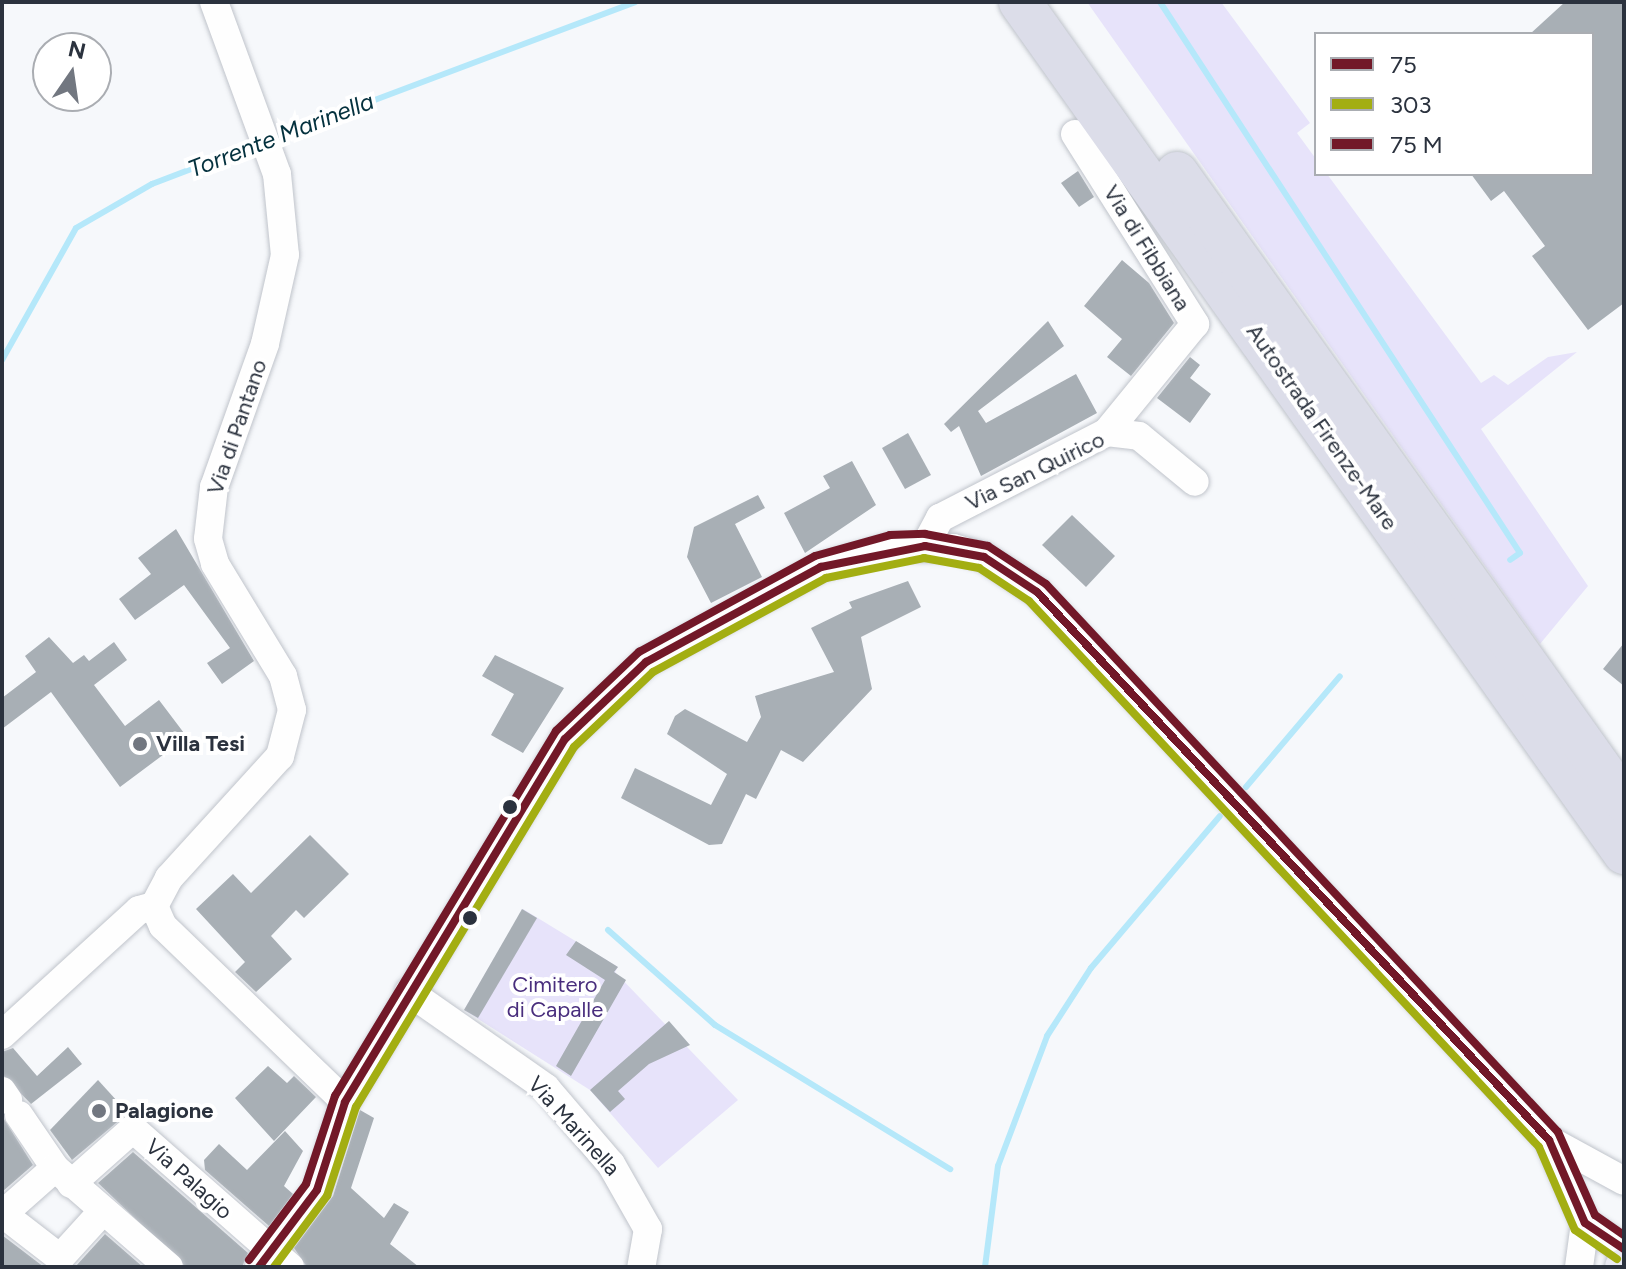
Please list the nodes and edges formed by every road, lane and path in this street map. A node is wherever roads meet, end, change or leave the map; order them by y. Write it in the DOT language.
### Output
graph roads {
  1 [pos="214,2"];
  2 [pos="1020,2"];
  3 [pos="1054,2"];
  4 [pos="1075,134"];
  5 [pos="1107,432"];
  6 [pos="1195,482"];
  7 [pos="925,546"];
  8 [pos="1624,801"];
  9 [pos="1624,853"];
  10 [pos="154,906"];
  11 [pos="409,992"];
  12 [pos="2,1035"];
  13 [pos="10,1102"];
  14 [pos="345,1102"];
  15 [pos="1549,1140"];
  16 [pos="63,1176"];
  17 [pos="1620,1183"];
  18 [pos="3,1214"];
  19 [pos="100,1214"];
  20 [pos="1585,1223"];
  21 [pos="1624,1249"];
  22 [pos="67,1262"];
  23 [pos="273,1262"];
  24 [pos="169,1267"];
  25 [pos="641,1267"];
  26 [pos="1579,1267"];
  1 -- 10 [label="street, Via di Pantano"];
  2 -- 9 [label="highway, Autostrada Firenze-Mare"];
  3 -- 8 [label="highway, Autostrada Firenze-Mare"];
  4 -- 5 [label="street, Via di Fibbiana"];
  5 -- 6 [label="street, Via San Quirico"];
  5 -- 7 [label="street, Via San Quirico"];
  7 -- 11 [label="street"];
  7 -- 15 [label="street"];
  10 -- 12 [label="street"];
  10 -- 14 [label="street"];
  11 -- 14 [label="street"];
  11 -- 25 [label="street, Via Marinella"];
  13 -- 16 [label="street"];
  14 -- 23 [label="street"];
  15 -- 17 [label="street"];
  15 -- 20 [label="street"];
  16 -- 18 [label="street"];
  16 -- 19 [label="street"];
  16 -- 23 [label="street, Via Palagio"];
  18 -- 22 [label="street"];
  19 -- 22 [label="street"];
  19 -- 24 [label="street"];
  20 -- 21 [label="street"];
  20 -- 26 [label="street"];
}
